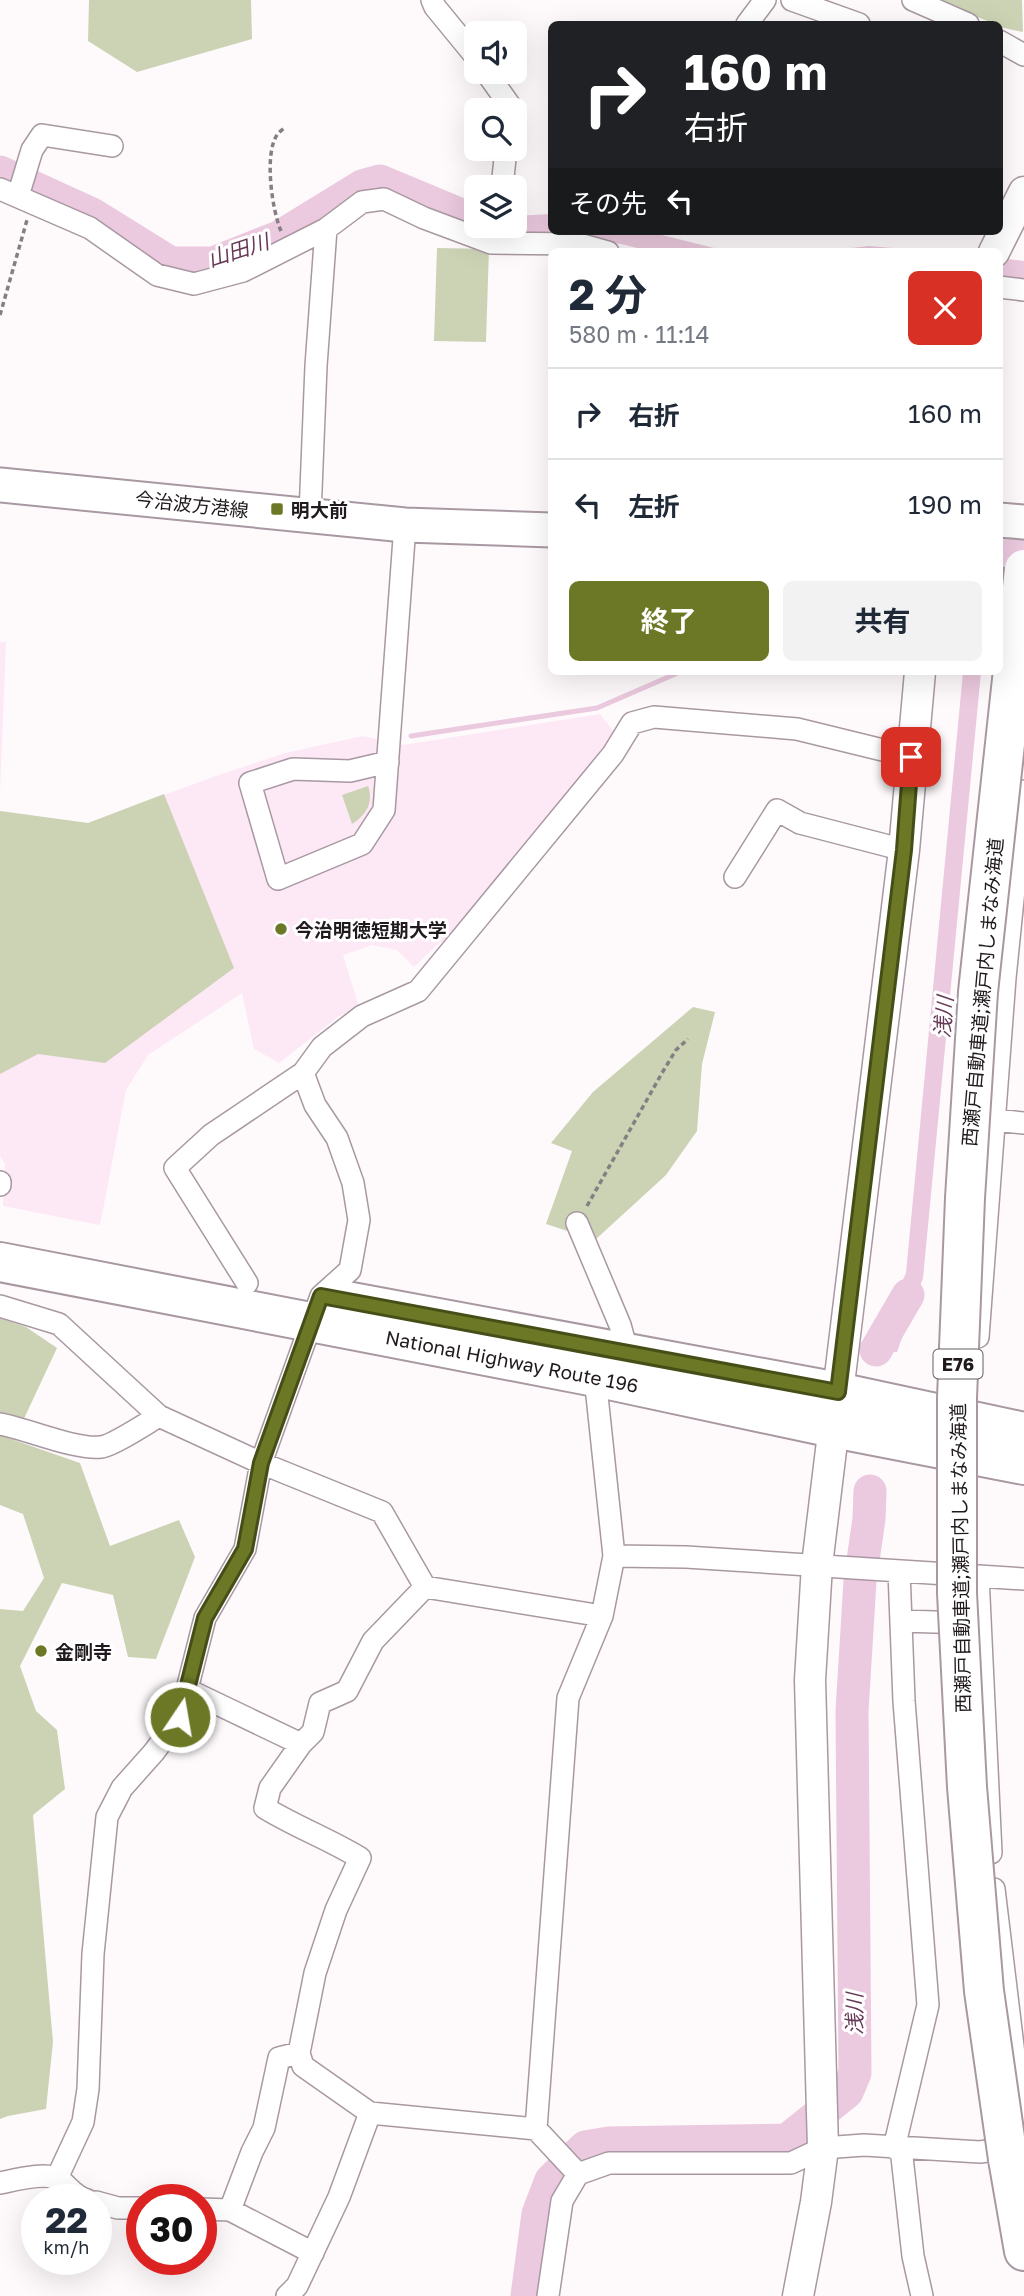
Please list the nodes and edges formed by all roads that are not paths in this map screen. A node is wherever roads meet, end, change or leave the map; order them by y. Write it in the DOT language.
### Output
graph roads {
  1 [pos="432,0"];
  2 [pos="765,0"];
  3 [pos="792,0"];
  4 [pos="913,0"];
  5 [pos="749,21"];
  6 [pos="846,21"];
  7 [pos="961,21"];
  8 [pos="464,42"];
  9 [pos="1003,43"];
  10 [pos="1024,55"];
  11 [pos="112,146"];
  12 [pos="1024,192"];
  13 [pos="17,195"];
  14 [pos="464,227"];
  15 [pos="326,229"];
  16 [pos="1003,234"];
  17 [pos="527,236"];
  18 [pos="583,240"];
  19 [pos="600,248"];
  20 [pos="1003,288"];
  21 [pos="1024,290"];
  22 [pos="0,485"];
  23 [pos="310,515"];
  24 [pos="1003,520"];
  25 [pos="1024,522"];
  26 [pos="405,525"];
  27 [pos="548,530"];
  28 [pos="1024,569"];
  29 [pos="920,675"];
  30 [pos="911,757"];
  31 [pos="388,762"];
  32 [pos="1024,791"];
  33 [pos="904,850"];
  34 [pos="735,877"];
  35 [pos="303,1073"];
  36 [pos="994,1120"];
  37 [pos="1024,1123"];
  38 [pos="577,1223"];
  39 [pos="0,1238"];
  40 [pos="0,1262"];
  41 [pos="247,1283"];
  42 [pos="0,1306"];
  43 [pos="317,1309"];
  44 [pos="628,1354"];
  45 [pos="596,1377"];
  46 [pos="976,1390"];
  47 [pos="835,1410"];
  48 [pos="159,1416"];
  49 [pos="0,1424"];
  50 [pos="1024,1433"];
  51 [pos="261,1463"];
  52 [pos="1024,1465"];
  53 [pos="614,1556"];
  54 [pos="817,1565"];
  55 [pos="899,1571"];
  56 [pos="978,1576"];
  57 [pos="1024,1579"];
  58 [pos="425,1587"];
  59 [pos="602,1616"];
  60 [pos="901,1621"];
  61 [pos="979,1623"];
  62 [pos="186,1689"];
  63 [pos="302,1744"];
  64 [pos="299,2053"];
  65 [pos="1020,2069"];
  66 [pos="370,2113"];
  67 [pos="1024,2120"];
  68 [pos="536,2129"];
  69 [pos="823,2148"];
  70 [pos="898,2148"];
  71 [pos="1016,2152"];
  72 [pos="578,2174"];
  73 [pos="57,2178"];
  74 [pos="0,2183"];
  75 [pos="64,2184"];
  76 [pos="217,2210"];
  77 [pos="230,2210"];
  78 [pos="1024,2252"];
  79 [pos="313,2253"];
  80 [pos="287,2296"];
  81 [pos="548,2296"];
  82 [pos="798,2296"];
  83 [pos="922,2296"];
  1 -- 8 [label="street"];
  2 -- 5 [label="street"];
  3 -- 6 [label="street"];
  4 -- 7 [label="street"];
  9 -- 10 [label="street"];
  11 -- 13 [label="street"];
  12 -- 16 [label="street"];
  13 -- 15 [label="street"];
  14 -- 15 [label="street"];
  15 -- 23 [label="street"];
  17 -- 18 [label="street"];
  18 -- 19 [label="street"];
  20 -- 21 [label="street"];
  22 -- 23 [label="main road, 今治波方港線"];
  23 -- 26 [label="main road, 今治波方港線"];
  24 -- 25 [label="main road"];
  26 -- 27 [label="main road, 今治波方港線"];
  26 -- 31 [label="street"];
  28 -- 71 [label="highway, 西瀬戸自動車道;瀬戸内しまなみ海道 / E76, bridge"];
  29 -- 30 [label="street"];
  30 -- 33 [label="street"];
  30 -- 35 [label="street"];
  31 -- 31 [label="street"];
  32 -- 36 [label="street"];
  33 -- 34 [label="street"];
  33 -- 47 [label="street"];
  35 -- 41 [label="street"];
  35 -- 43 [label="street"];
  36 -- 37 [label="street"];
  36 -- 46 [label="street"];
  38 -- 44 [label="street"];
  39 -- 41 [label="highway, National Highway Route 196"];
  40 -- 43 [label="highway, National Highway Route 196"];
  41 -- 43 [label="highway, National Highway Route 196"];
  42 -- 48 [label="street"];
  43 -- 44 [label="highway, National Highway Route 196"];
  43 -- 45 [label="highway, National Highway Route 196"];
  43 -- 51 [label="street"];
  44 -- 47 [label="highway, National Highway Route 196"];
  45 -- 47 [label="highway, National Highway Route 196"];
  45 -- 53 [label="street"];
  47 -- 50 [label="highway, National Highway Route 196"];
  47 -- 52 [label="highway, National Highway Route 196"];
  47 -- 54 [label="street"];
  48 -- 49 [label="street"];
  48 -- 51 [label="street"];
  51 -- 58 [label="street"];
  51 -- 62 [label="street"];
  53 -- 54 [label="street"];
  53 -- 59 [label="street"];
  54 -- 55 [label="street"];
  54 -- 69 [label="street"];
  55 -- 56 [label="street"];
  55 -- 60 [label="street"];
  56 -- 57 [label="street"];
  56 -- 61 [label="street"];
  58 -- 59 [label="street"];
  58 -- 63 [label="street"];
  59 -- 68 [label="street"];
  60 -- 61 [label="street"];
  60 -- 70 [label="street"];
  61 -- 65 [label="street"];
  62 -- 63 [label="street"];
  62 -- 73 [label="street"];
  63 -- 64 [label="street"];
  64 -- 66 [label="street"];
  64 -- 77 [label="street"];
  65 -- 67 [label="street"];
  66 -- 68 [label="street"];
  66 -- 79 [label="street"];
  68 -- 72 [label="street"];
  69 -- 70 [label="street"];
  69 -- 72 [label="street"];
  69 -- 82 [label="street"];
  70 -- 71 [label="street"];
  70 -- 83 [label="street"];
  71 -- 78 [label="highway, 西瀬戸自動車道;瀬戸内しまなみ海道 / E76"];
  72 -- 81 [label="street"];
  73 -- 74 [label="street"];
  73 -- 75 [label="street"];
  76 -- 77 [label="street"];
  77 -- 79 [label="street"];
  79 -- 80 [label="street"];
}
